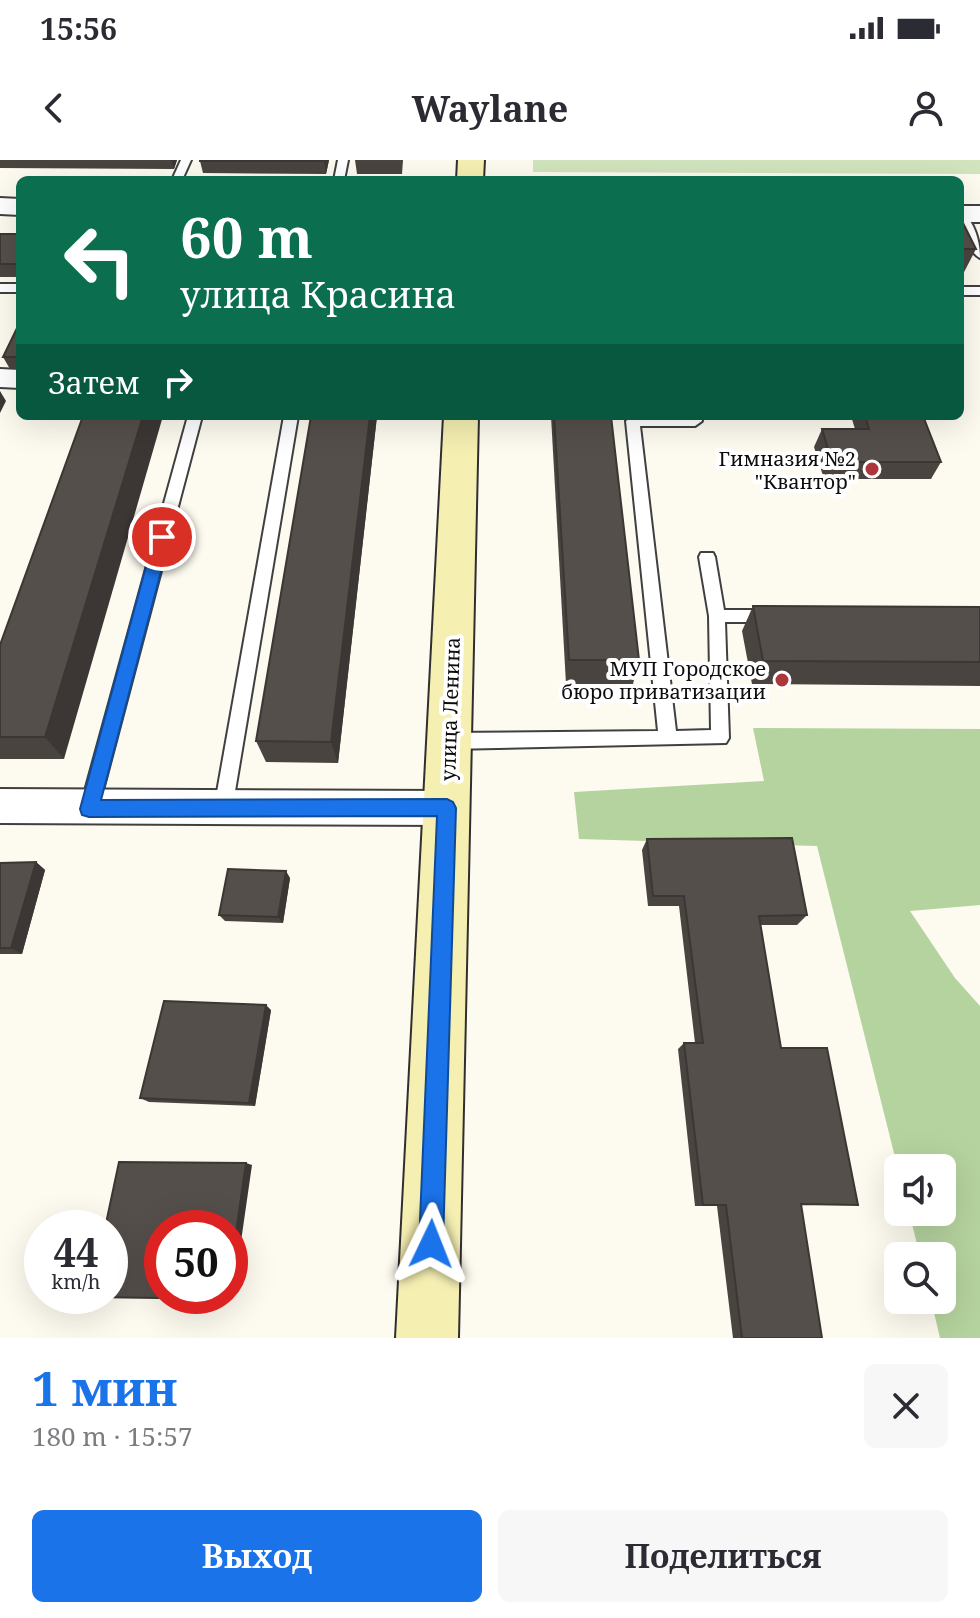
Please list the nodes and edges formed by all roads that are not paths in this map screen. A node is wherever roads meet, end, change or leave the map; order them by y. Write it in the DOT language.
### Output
graph roads {
  1 [pos="964,222"];
  2 [pos="980,254"];
  3 [pos="194,420"];
  4 [pos="290,420"];
  5 [pos="461,420"];
  6 [pos="695,420"];
  7 [pos="707,557"];
  8 [pos="717,616"];
  9 [pos="794,616"];
  10 [pos="668,739"];
  11 [pos="449,741"];
  12 [pos="0,806"];
  13 [pos="447,808"];
  14 [pos="89,809"];
  15 [pos="223,809"];
  16 [pos="427,1338"];
  1 -- 2 [label="lane"];
  3 -- 14 [label="lane"];
  4 -- 15 [label="lane"];
  5 -- 11 [label="main road, улица Ленина"];
  6 -- 10 [label="lane"];
  7 -- 8 [label="lane"];
  8 -- 9 [label="lane"];
  8 -- 10 [label="lane"];
  10 -- 11 [label="lane"];
  11 -- 13 [label="main road, улица Ленина"];
  12 -- 14 [label="street"];
  13 -- 15 [label="street"];
  13 -- 16 [label="main road, улица Ленина"];
  14 -- 15 [label="street"];
}
